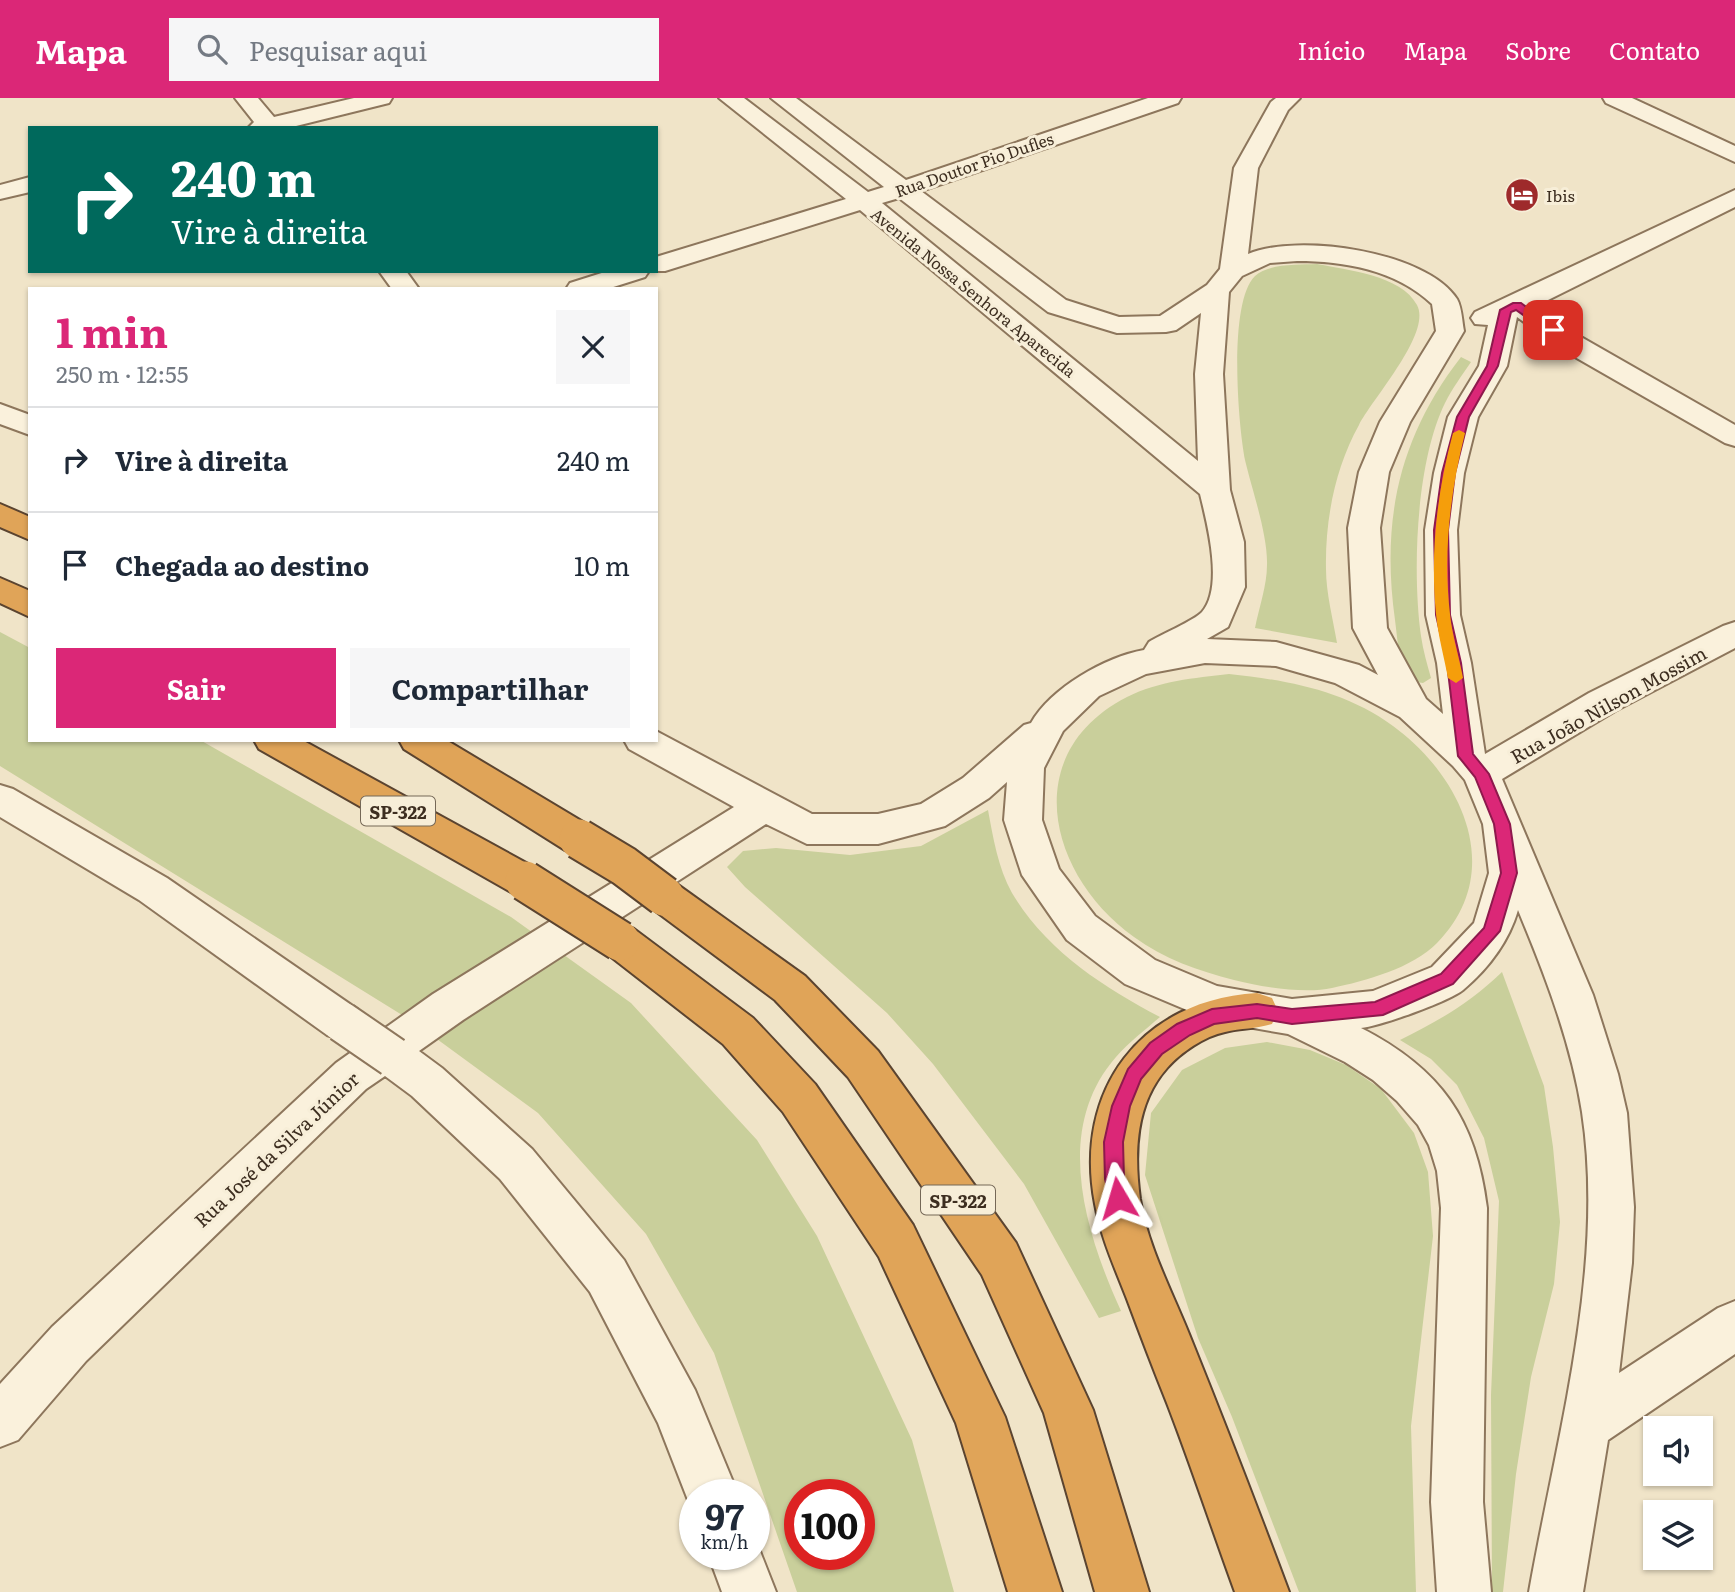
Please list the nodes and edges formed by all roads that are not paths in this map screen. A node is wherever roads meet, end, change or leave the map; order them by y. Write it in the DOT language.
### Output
graph roads {
  1 [pos="246,98"];
  2 [pos="381,98"];
  3 [pos="730,98"];
  4 [pos="782,98"];
  5 [pos="1170,98"];
  6 [pos="1289,98"];
  7 [pos="1614,98"];
  8 [pos="1138,102"];
  9 [pos="265,126"];
  10 [pos="270,126"];
  11 [pos="1735,155"];
  12 [pos="28,185"];
  13 [pos="903,189"];
  14 [pos="0,192"];
  15 [pos="1735,197"];
  16 [pos="864,201"];
  17 [pos="658,264"];
  18 [pos="394,273"];
  19 [pos="630,273"];
  20 [pos="1225,281"];
  21 [pos="405,287"];
  22 [pos="585,287"];
  23 [pos="1511,308"];
  24 [pos="1450,331"];
  25 [pos="0,413"];
  26 [pos="28,425"];
  27 [pos="1735,437"];
  28 [pos="1215,490"];
  29 [pos="0,516"];
  30 [pos="28,531"];
  31 [pos="0,589"];
  32 [pos="28,605"];
  33 [pos="1735,634"];
  34 [pos="1138,663"];
  35 [pos="1413,708"];
  36 [pos="1049,723"];
  37 [pos="276,742"];
  38 [pos="420,742"];
  39 [pos="646,742"];
  40 [pos="1473,765"];
  41 [pos="0,799"];
  42 [pos="765,806"];
  43 [pos="1502,824"];
  44 [pos="1275,1014"];
  45 [pos="1735,1325"];
  46 [pos="0,1422"];
  47 [pos="1586,1426"];
  48 [pos="706,1479"];
  49 [pos="741,1570"];
  50 [pos="749,1592"];
  51 [pos="1035,1592"];
  52 [pos="1122,1592"];
  53 [pos="1262,1592"];
  54 [pos="1464,1592"];
  55 [pos="1556,1592"];
  1 -- 9 [label="street"];
  2 -- 10 [label="street"];
  3 -- 16 [label="street, Avenida Nossa Senhora Aparecida"];
  4 -- 13 [label="street, Avenida Nossa Senhora Aparecida"];
  5 -- 8 [label="street, Rua Doutor Pio Dufles"];
  6 -- 20 [label="street"];
  7 -- 11 [label="street"];
  8 -- 13 [label="street, Rua Doutor Pio Dufles"];
  12 -- 14 [label="street"];
  13 -- 16 [label="street, Rua Doutor Pio Dufles"];
  13 -- 20 [label="street, Avenida Nossa Senhora Aparecida"];
  15 -- 23 [label="street"];
  16 -- 17 [label="street, Rua Doutor Pio Dufles"];
  16 -- 28 [label="street, Avenida Nossa Senhora Aparecida"];
  18 -- 21 [label="street"];
  19 -- 22 [label="street"];
  20 -- 24 [label="street, Avenida Nossa Senhora Aparecida"];
  20 -- 28 [label="street"];
  23 -- 24 [label="street"];
  23 -- 27 [label="street"];
  23 -- 40 [label="street"];
  24 -- 35 [label="street"];
  25 -- 26 [label="street"];
  28 -- 34 [label="street"];
  29 -- 30 [label="highway"];
  31 -- 32 [label="highway"];
  33 -- 40 [label="street, Rua João Nilson Mossim"];
  34 -- 35 [label="street"];
  34 -- 36 [label="street"];
  35 -- 40 [label="street"];
  36 -- 42 [label="street"];
  36 -- 44 [label="street"];
  37 -- 51 [label="highway, SP-322, bridge"];
  38 -- 52 [label="highway, SP-322, bridge"];
  39 -- 42 [label="street"];
  40 -- 43 [label="street"];
  41 -- 48 [label="street, bridge"];
  42 -- 46 [label="street, Rua José da Silva Júnior"];
  43 -- 44 [label="street"];
  43 -- 47 [label="street"];
  44 -- 53 [label="highway"];
  44 -- 54 [label="street"];
  45 -- 47 [label="street"];
  47 -- 55 [label="street"];
  49 -- 50 [label="street"];
}
